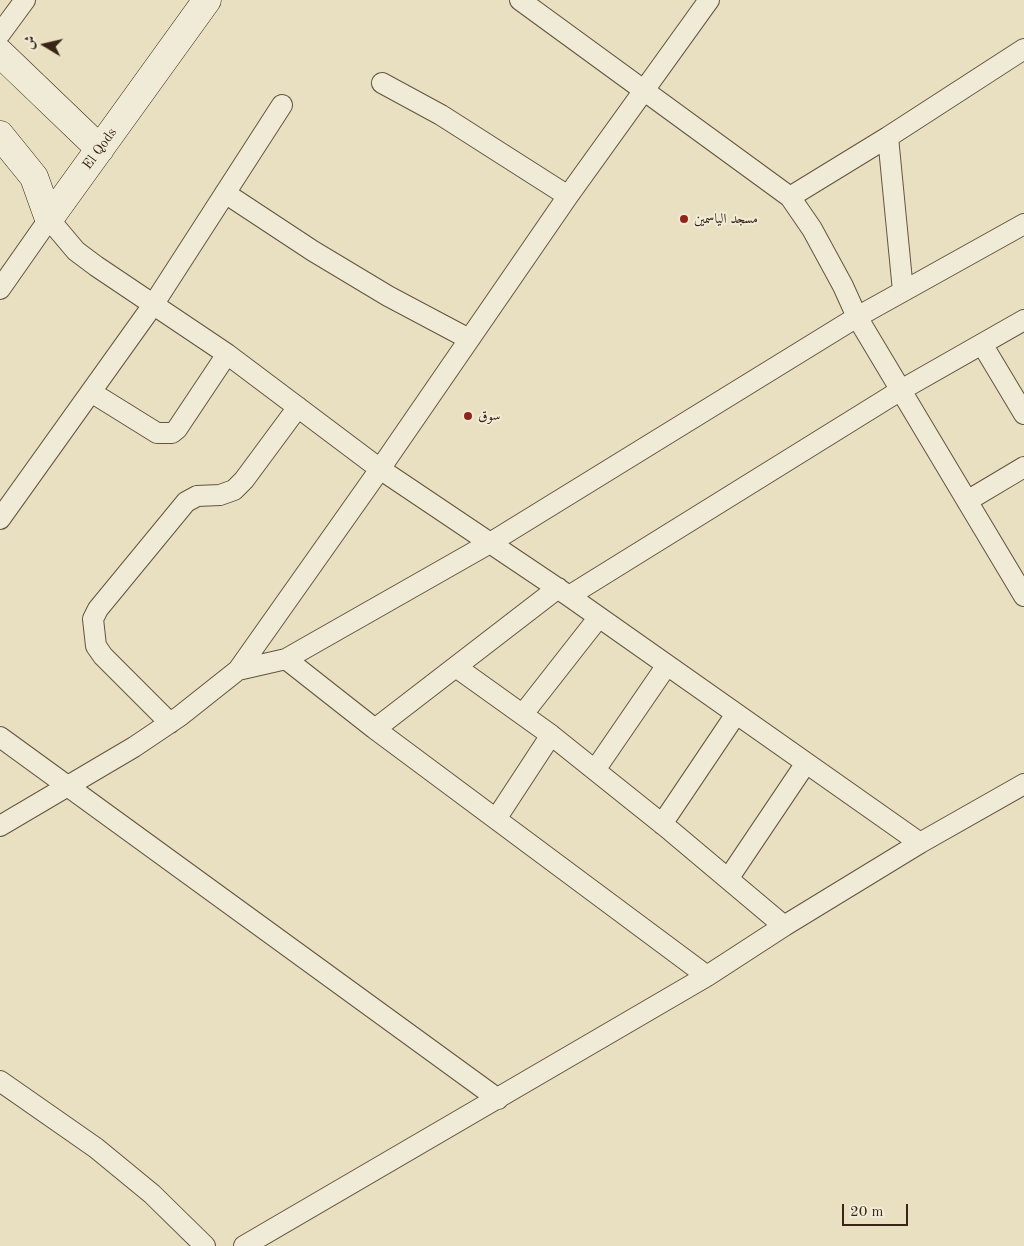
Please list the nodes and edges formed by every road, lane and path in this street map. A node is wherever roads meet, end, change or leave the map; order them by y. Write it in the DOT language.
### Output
graph roads {
  1 [pos="25,0"];
  2 [pos="207,0"];
  3 [pos="520,0"];
  4 [pos="709,0"];
  5 [pos="0,34"];
  6 [pos="1024,49"];
  7 [pos="0,54"];
  8 [pos="382,84"];
  9 [pos="646,91"];
  10 [pos="282,105"];
  11 [pos="0,135"];
  12 [pos="888,137"];
  13 [pos="100,149"];
  14 [pos="225,193"];
  15 [pos="568,196"];
  16 [pos="790,197"];
  17 [pos="49,218"];
  18 [pos="1024,224"];
  19 [pos="0,288"];
  20 [pos="903,291"];
  21 [pos="154,305"];
  22 [pos="857,317"];
  23 [pos="1024,320"];
  24 [pos="469,339"];
  25 [pos="982,344"];
  26 [pos="227,354"];
  27 [pos="901,390"];
  28 [pos="91,392"];
  29 [pos="298,407"];
  30 [pos="1024,414"];
  31 [pos="1024,467"];
  32 [pos="380,469"];
  33 [pos="967,500"];
  34 [pos="0,519"];
  35 [pos="490,543"];
  36 [pos="1017,568"];
  37 [pos="564,592"];
  38 [pos="1024,596"];
  39 [pos="599,617"];
  40 [pos="286,659"];
  41 [pos="667,665"];
  42 [pos="456,667"];
  43 [pos="238,670"];
  44 [pos="523,714"];
  45 [pos="736,714"];
  46 [pos="170,723"];
  47 [pos="375,729"];
  48 [pos="551,735"];
  49 [pos="0,737"];
  50 [pos="806,763"];
  51 [pos="595,770"];
  52 [pos="1024,784"];
  53 [pos="68,786"];
  54 [pos="496,819"];
  55 [pos="662,824"];
  56 [pos="0,826"];
  57 [pos="920,843"];
  58 [pos="728,879"];
  59 [pos="784,926"];
  60 [pos="707,976"];
  61 [pos="0,1081"];
  62 [pos="498,1099"];
  63 [pos="205,1246"];
  64 [pos="244,1246"];
  1 -- 5 [label="street"];
  2 -- 13 [label="street, El Qods"];
  3 -- 9 [label="street"];
  4 -- 9 [label="street"];
  6 -- 12 [label="street"];
  7 -- 13 [label="street"];
  8 -- 15 [label="street"];
  9 -- 15 [label="street"];
  9 -- 16 [label="street"];
  10 -- 14 [label="street"];
  11 -- 17 [label="street"];
  12 -- 16 [label="street"];
  12 -- 20 [label="street"];
  13 -- 17 [label="street, El Qods"];
  14 -- 21 [label="street"];
  14 -- 24 [label="street"];
  15 -- 24 [label="street"];
  16 -- 22 [label="street"];
  17 -- 19 [label="street"];
  17 -- 21 [label="street"];
  18 -- 20 [label="street"];
  20 -- 22 [label="street"];
  21 -- 26 [label="street"];
  21 -- 28 [label="street"];
  22 -- 27 [label="street"];
  22 -- 35 [label="street"];
  23 -- 25 [label="street"];
  24 -- 32 [label="street"];
  25 -- 27 [label="street"];
  25 -- 30 [label="street"];
  26 -- 28 [label="street"];
  26 -- 29 [label="street"];
  27 -- 33 [label="street"];
  27 -- 37 [label="street"];
  28 -- 34 [label="street"];
  29 -- 32 [label="street"];
  29 -- 46 [label="street"];
  31 -- 33 [label="street"];
  32 -- 35 [label="street"];
  32 -- 43 [label="street"];
  33 -- 36 [label="street"];
  35 -- 37 [label="street"];
  35 -- 40 [label="street"];
  36 -- 38 [label="street"];
  37 -- 39 [label="street"];
  37 -- 42 [label="street"];
  39 -- 41 [label="street"];
  39 -- 44 [label="street"];
  40 -- 43 [label="street"];
  40 -- 47 [label="street"];
  41 -- 45 [label="street"];
  41 -- 51 [label="street"];
  42 -- 44 [label="street"];
  42 -- 47 [label="street"];
  43 -- 46 [label="street"];
  44 -- 48 [label="street"];
  45 -- 50 [label="street"];
  45 -- 55 [label="street"];
  46 -- 53 [label="street"];
  47 -- 54 [label="street"];
  48 -- 51 [label="street"];
  48 -- 54 [label="street"];
  49 -- 53 [label="street"];
  50 -- 57 [label="street"];
  50 -- 58 [label="street"];
  51 -- 55 [label="street"];
  52 -- 57 [label="street"];
  53 -- 56 [label="street"];
  53 -- 62 [label="street"];
  54 -- 60 [label="street"];
  55 -- 58 [label="street"];
  57 -- 59 [label="street"];
  58 -- 59 [label="street"];
  59 -- 60 [label="street"];
  60 -- 62 [label="street"];
  61 -- 63 [label="street"];
  62 -- 64 [label="street"];
}
